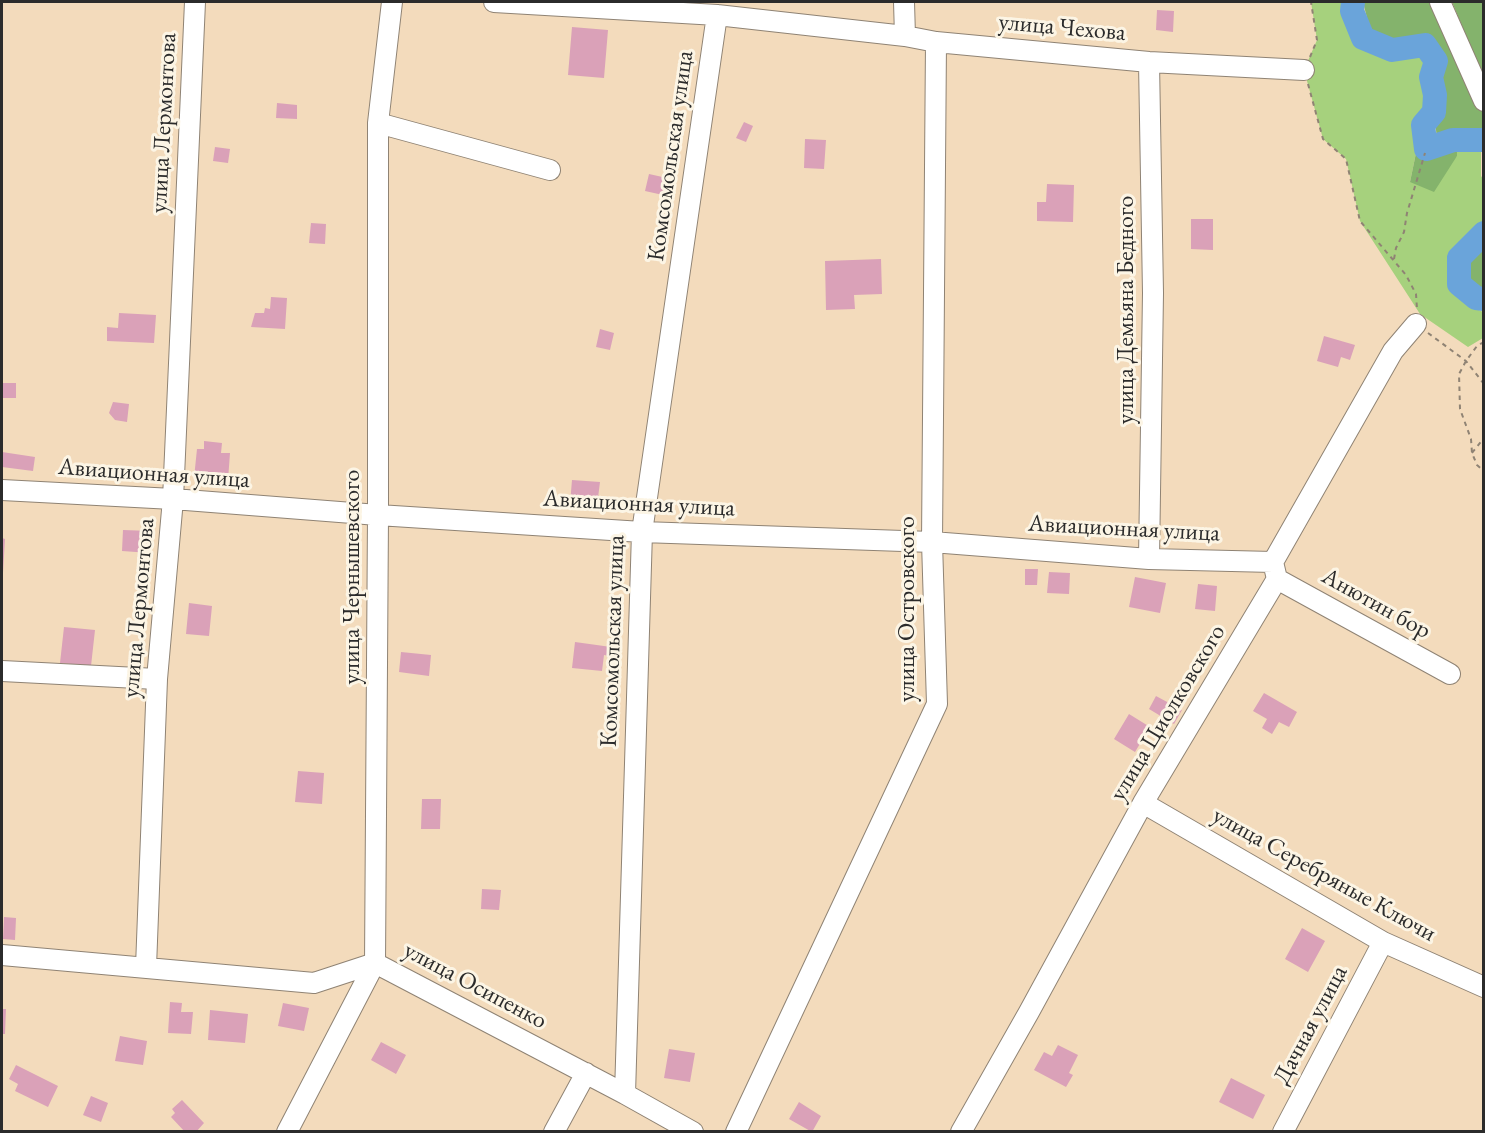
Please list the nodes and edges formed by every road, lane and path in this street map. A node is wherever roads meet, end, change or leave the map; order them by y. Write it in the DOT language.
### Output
graph roads {
  1 [pos="195,2"];
  2 [pos="392,2"];
  3 [pos="495,2"];
  4 [pos="904,2"];
  5 [pos="1311,2"];
  6 [pos="1440,2"];
  7 [pos="717,15"];
  8 [pos="905,36"];
  9 [pos="936,42"];
  10 [pos="1149,62"];
  11 [pos="1304,70"];
  12 [pos="1484,101"];
  13 [pos="378,123"];
  14 [pos="1425,153"];
  15 [pos="550,170"];
  16 [pos="1394,259"];
  17 [pos="1416,324"];
  18 [pos="1484,342"];
  19 [pos="1466,361"];
  20 [pos="1484,384"];
  21 [pos="1484,438"];
  22 [pos="1473,453"];
  23 [pos="1484,471"];
  24 [pos="2,490"];
  25 [pos="173,499"];
  26 [pos="378,515"];
  27 [pos="642,532"];
  28 [pos="932,542"];
  29 [pos="1149,559"];
  30 [pos="1275,571"];
  31 [pos="2,671"];
  32 [pos="1450,674"];
  33 [pos="157,679"];
  34 [pos="1143,803"];
  35 [pos="1383,942"];
  36 [pos="2,955"];
  37 [pos="375,963"];
  38 [pos="146,967"];
  39 [pos="1484,987"];
  40 [pos="586,1073"];
  41 [pos="625,1094"];
  42 [pos="287,1131"];
  43 [pos="554,1131"];
  44 [pos="693,1131"];
  45 [pos="736,1131"];
  46 [pos="961,1131"];
  47 [pos="1283,1131"];
  1 -- 25 [label="street, улица Лермонтова"];
  2 -- 13 [label="street, улица Чернышевского"];
  3 -- 7 [label="street, улица Чехова"];
  4 -- 8 [label="street"];
  5 -- 11 [label="path"];
  6 -- 12 [label="street"];
  7 -- 8 [label="street, улица Чехова"];
  7 -- 27 [label="street, Комсомольская улица"];
  8 -- 9 [label="street, улица Чехова"];
  9 -- 10 [label="street, улица Чехова"];
  9 -- 28 [label="street, улица Островского"];
  10 -- 11 [label="street, улица Чехова"];
  10 -- 29 [label="street, улица Демьяна Бедного"];
  11 -- 16 [label="path"];
  13 -- 15 [label="street"];
  13 -- 26 [label="street, улица Чернышевского"];
  14 -- 16 [label="path"];
  16 -- 17 [label="path"];
  17 -- 19 [label="path"];
  17 -- 30 [label="street, улица Циолковского"];
  18 -- 19 [label="path"];
  19 -- 20 [label="path"];
  19 -- 22 [label="path"];
  21 -- 22 [label="path"];
  22 -- 23 [label="path"];
  24 -- 25 [label="street, Авиационная улица"];
  25 -- 26 [label="street, Авиационная улица"];
  25 -- 33 [label="street, улица Лермонтова"];
  26 -- 27 [label="street, Авиационная улица"];
  26 -- 37 [label="street, улица Чернышевского"];
  27 -- 28 [label="street, Авиационная улица"];
  27 -- 41 [label="street, Комсомольская улица"];
  28 -- 29 [label="street, Авиационная улица"];
  28 -- 45 [label="street, улица Островского"];
  29 -- 30 [label="street, Авиационная улица"];
  30 -- 32 [label="street, Анютин бор"];
  30 -- 34 [label="street, улица Циолковского"];
  31 -- 33 [label="street"];
  33 -- 38 [label="street, улица Лермонтова"];
  34 -- 35 [label="street, улица Серебряные Ключи"];
  34 -- 46 [label="street, улица Циолковского"];
  35 -- 39 [label="street, улица Серебряные Ключи"];
  35 -- 47 [label="street, Дачная улица"];
  36 -- 38 [label="street, улица Осипенко"];
  37 -- 38 [label="street, улица Осипенко"];
  37 -- 40 [label="street, улица Осипенко"];
  37 -- 42 [label="street, улица Чернышевского"];
  40 -- 41 [label="street, улица Осипенко"];
  40 -- 43 [label="street"];
  41 -- 44 [label="street, улица Осипенко"];
}
